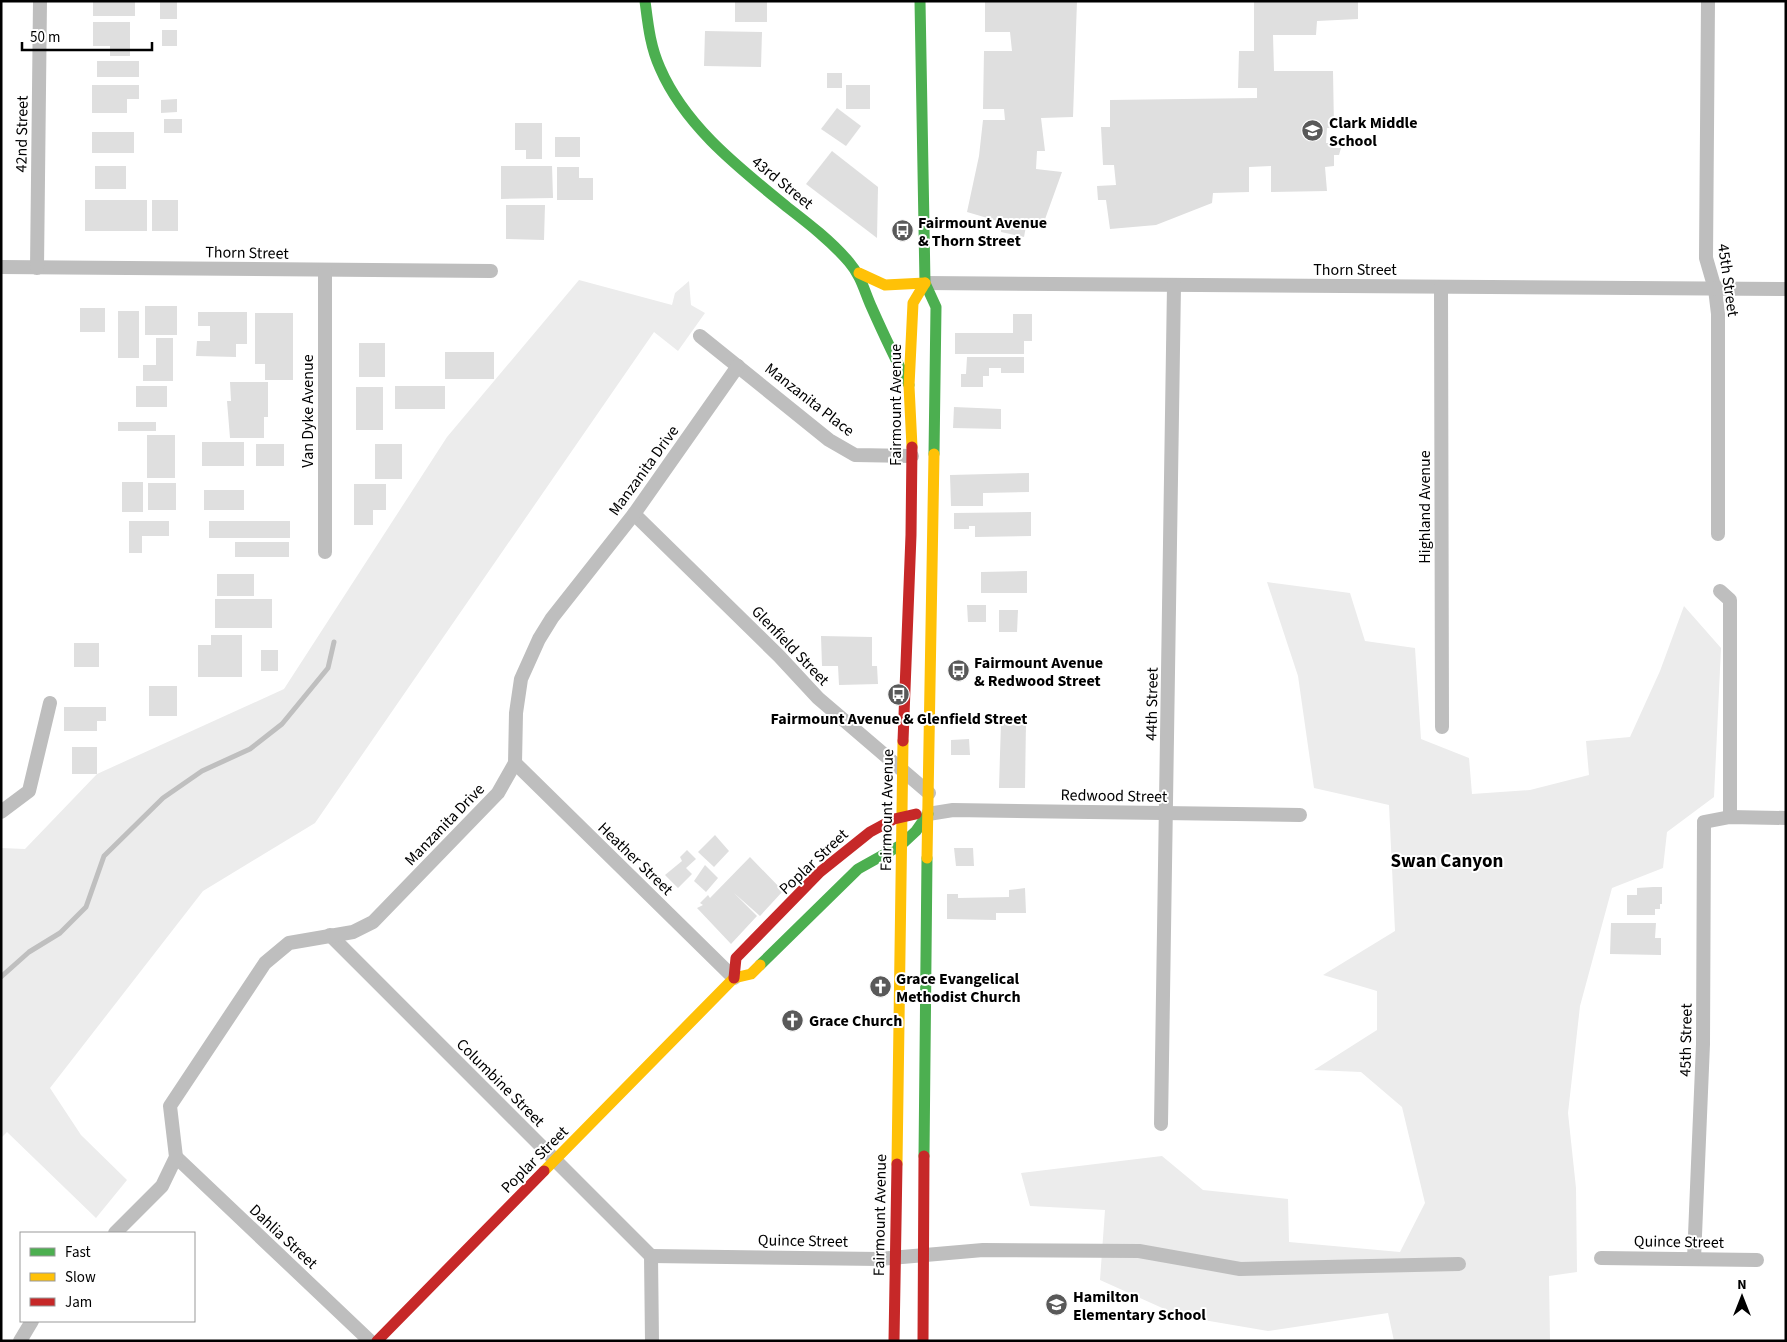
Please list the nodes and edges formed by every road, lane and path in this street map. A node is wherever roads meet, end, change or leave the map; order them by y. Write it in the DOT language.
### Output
graph roads {
  1 [pos="40,1"];
  2 [pos="645,1"];
  3 [pos="920,1"];
  4 [pos="1708,1"];
  5 [pos="1,267"];
  6 [pos="37,268"];
  7 [pos="325,270"];
  8 [pos="491,271"];
  9 [pos="859,273"];
  10 [pos="925,283"];
  11 [pos="1174,285"];
  12 [pos="1441,287"];
  13 [pos="1715,289"];
  14 [pos="1786,289"];
  15 [pos="700,336"];
  16 [pos="738,366"];
  17 [pos="909,386"];
  18 [pos="912,456"];
  19 [pos="634,514"];
  20 [pos="1718,534"];
  21 [pos="325,552"];
  22 [pos="1720,591"];
  23 [pos="50,703"];
  24 [pos="1442,727"];
  25 [pos="515,763"];
  26 [pos="904,771"];
  27 [pos="929,793"];
  28 [pos="1,812"];
  29 [pos="1167,813"];
  30 [pos="928,814"];
  31 [pos="902,815"];
  32 [pos="1300,815"];
  33 [pos="1730,817"];
  34 [pos="1786,818"];
  35 [pos="901,845"];
  36 [pos="330,936"];
  37 [pos="734,978"];
  38 [pos="1161,1124"];
  39 [pos="176,1157"];
  40 [pos="555,1162"];
  41 [pos="116,1232"];
  42 [pos="651,1256"];
  43 [pos="924,1257"];
  44 [pos="894,1258"];
  45 [pos="1601,1258"];
  46 [pos="1694,1259"];
  47 [pos="1757,1260"];
  48 [pos="1459,1264"];
  49 [pos="31,1322"];
  50 [pos="20,1341"];
  51 [pos="370,1341"];
  52 [pos="377,1341"];
  53 [pos="652,1341"];
  54 [pos="894,1341"];
  55 [pos="923,1341"];
  1 -- 6 [label="street, 42nd Street"];
  2 -- 9 [label="main road, 43rd Street"];
  3 -- 10 [label="main road"];
  4 -- 13 [label="street, 45th Street"];
  5 -- 6 [label="street, Thorn Street"];
  6 -- 7 [label="street, Thorn Street"];
  7 -- 8 [label="street, Thorn Street"];
  7 -- 21 [label="street, Van Dyke Avenue"];
  9 -- 10 [label="main road"];
  9 -- 17 [label="main road, 43rd Street"];
  10 -- 11 [label="street, Thorn Street"];
  10 -- 17 [label="main road, Fairmount Avenue"];
  10 -- 27 [label="main road"];
  11 -- 12 [label="street, Thorn Street"];
  11 -- 29 [label="street, 44th Street"];
  12 -- 13 [label="street, Thorn Street"];
  12 -- 24 [label="street, Highland Avenue"];
  13 -- 14 [label="street, Thorn Street"];
  13 -- 20 [label="street, 45th Street"];
  15 -- 16 [label="street, Manzanita Place"];
  16 -- 18 [label="street, Manzanita Place"];
  16 -- 19 [label="street, Manzanita Drive"];
  17 -- 18 [label="main road, Fairmount Avenue"];
  18 -- 26 [label="main road, Fairmount Avenue"];
  19 -- 25 [label="street, Manzanita Drive"];
  19 -- 26 [label="street, Glenfield Street"];
  22 -- 33 [label="street"];
  23 -- 28 [label="street"];
  25 -- 36 [label="street, Manzanita Drive"];
  25 -- 37 [label="street, Heather Street"];
  26 -- 27 [label="street, Glenfield Street"];
  26 -- 31 [label="main road, Fairmount Avenue"];
  27 -- 30 [label="main road"];
  29 -- 30 [label="street, Redwood Street"];
  29 -- 32 [label="street, Redwood Street"];
  29 -- 38 [label="street, 44th Street"];
  30 -- 31 [label="main road, Poplar Street"];
  30 -- 35 [label="main road, Poplar Street"];
  30 -- 43 [label="main road"];
  31 -- 35 [label="main road, Fairmount Avenue"];
  31 -- 37 [label="main road, Poplar Street"];
  33 -- 34 [label="street"];
  33 -- 46 [label="street, 45th Street"];
  35 -- 37 [label="main road, Poplar Street"];
  35 -- 44 [label="main road, Fairmount Avenue"];
  36 -- 39 [label="street, Manzanita Drive"];
  36 -- 40 [label="street, Columbine Street"];
  37 -- 40 [label="main road, Poplar Street"];
  39 -- 41 [label="street"];
  39 -- 51 [label="street, Dahlia Street"];
  40 -- 42 [label="street, Columbine Street"];
  40 -- 52 [label="main road, Poplar Street"];
  42 -- 44 [label="street, Quince Street"];
  42 -- 53 [label="street"];
  43 -- 44 [label="street, Quince Street"];
  43 -- 48 [label="street, Quince Street"];
  43 -- 55 [label="main road"];
  44 -- 54 [label="main road, Fairmount Avenue"];
  45 -- 46 [label="street, Quince Street"];
  46 -- 47 [label="street, Quince Street"];
  49 -- 50 [label="street"];
}
